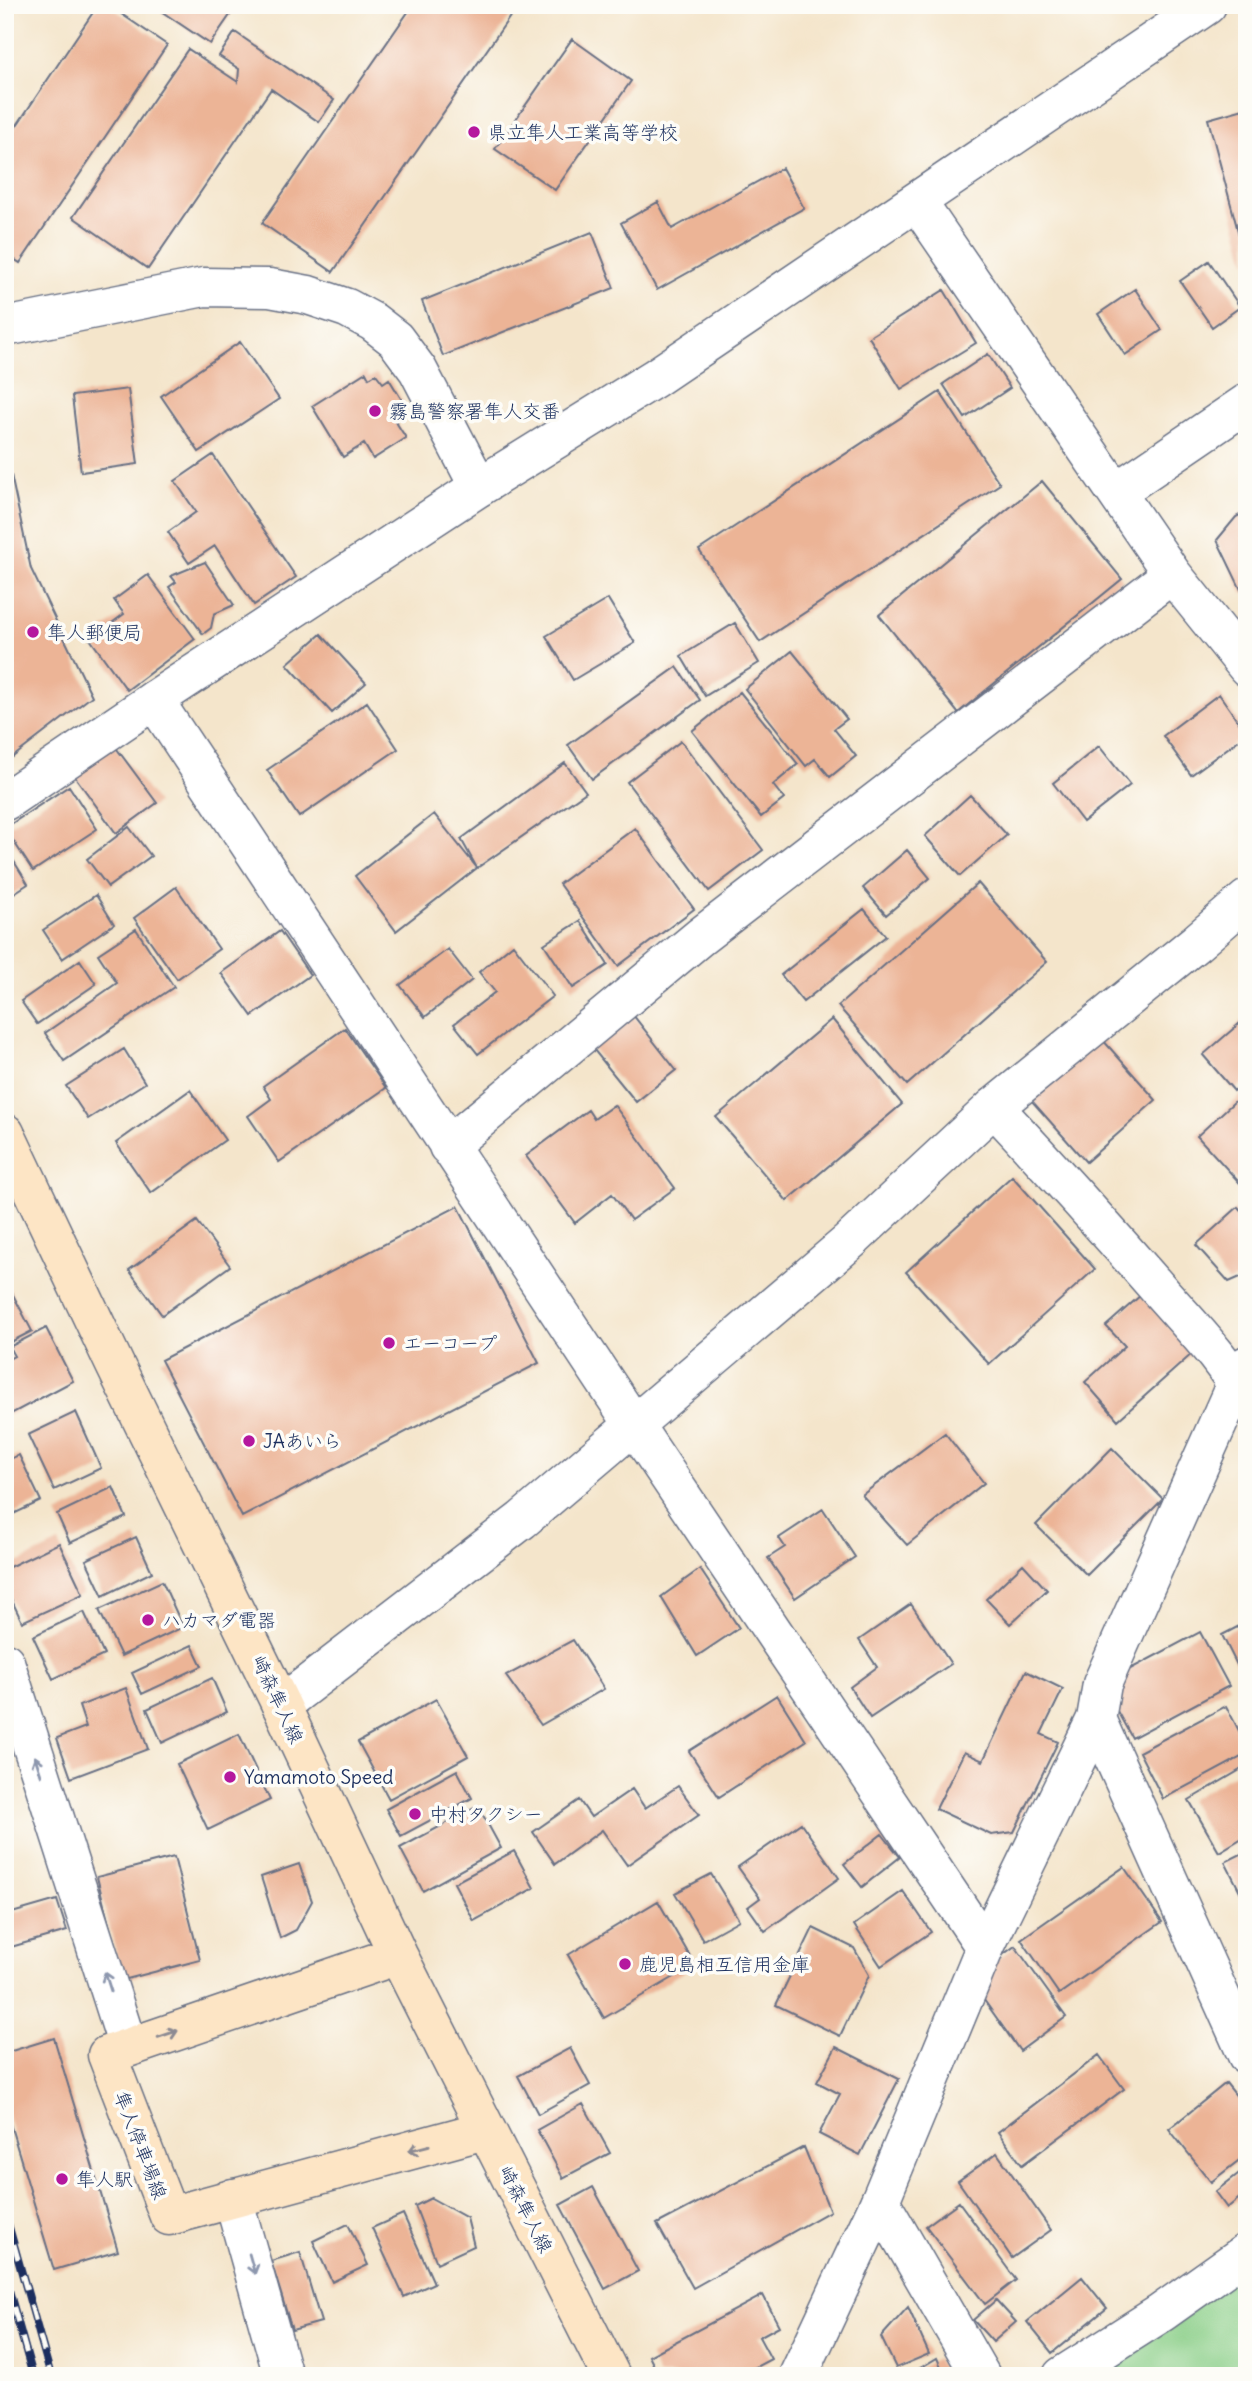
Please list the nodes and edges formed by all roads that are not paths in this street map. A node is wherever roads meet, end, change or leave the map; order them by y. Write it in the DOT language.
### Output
graph roads {
  1 [pos="1207,5"];
  2 [pos="917,202"];
  3 [pos="5,327"];
  4 [pos="1247,402"];
  5 [pos="479,487"];
  6 [pos="1116,492"];
  7 [pos="1172,574"];
  8 [pos="1247,667"];
  9 [pos="154,700"];
  10 [pos="5,802"];
  11 [pos="1247,899"];
  12 [pos="994,1107"];
  13 [pos="5,1133"];
  14 [pos="449,1146"];
  15 [pos="1243,1383"];
  16 [pos="634,1425"];
  17 [pos="5,1661"];
  18 [pos="281,1705"];
  19 [pos="1096,1719"];
  20 [pos="985,1947"];
  21 [pos="398,1955"];
  22 [pos="128,2047"];
  23 [pos="1247,2055"];
  24 [pos="485,2130"];
  25 [pos="233,2198"];
  26 [pos="880,2202"];
  27 [pos="1247,2252"];
  28 [pos="283,2376"];
  29 [pos="611,2376"];
  30 [pos="797,2376"];
  31 [pos="981,2376"];
  32 [pos="1062,2376"];
  1 -- 2 [label="street"];
  2 -- 5 [label="street"];
  2 -- 6 [label="street"];
  3 -- 5 [label="street"];
  4 -- 6 [label="street"];
  5 -- 9 [label="street"];
  6 -- 7 [label="street"];
  7 -- 8 [label="street"];
  7 -- 14 [label="street"];
  9 -- 10 [label="street"];
  9 -- 14 [label="street"];
  11 -- 12 [label="street"];
  12 -- 15 [label="street"];
  12 -- 16 [label="street"];
  13 -- 18 [label="main road, 崎森隼人線"];
  14 -- 16 [label="street"];
  15 -- 19 [label="street"];
  16 -- 18 [label="street"];
  16 -- 20 [label="street"];
  22 -- 17 [label="street, one-way"];
  18 -- 21 [label="main road, 崎森隼人線"];
  19 -- 20 [label="street"];
  19 -- 23 [label="street"];
  20 -- 26 [label="street"];
  22 -- 21 [label="main road, one-way"];
  21 -- 24 [label="main road, 崎森隼人線"];
  22 -- 25 [label="main road, 隼人停車場線"];
  24 -- 25 [label="main road, 隼人停車場線, one-way"];
  24 -- 29 [label="main road, 崎森隼人線"];
  25 -- 28 [label="street, one-way"];
  26 -- 30 [label="street"];
  26 -- 31 [label="street"];
  27 -- 32 [label="street"];
}
